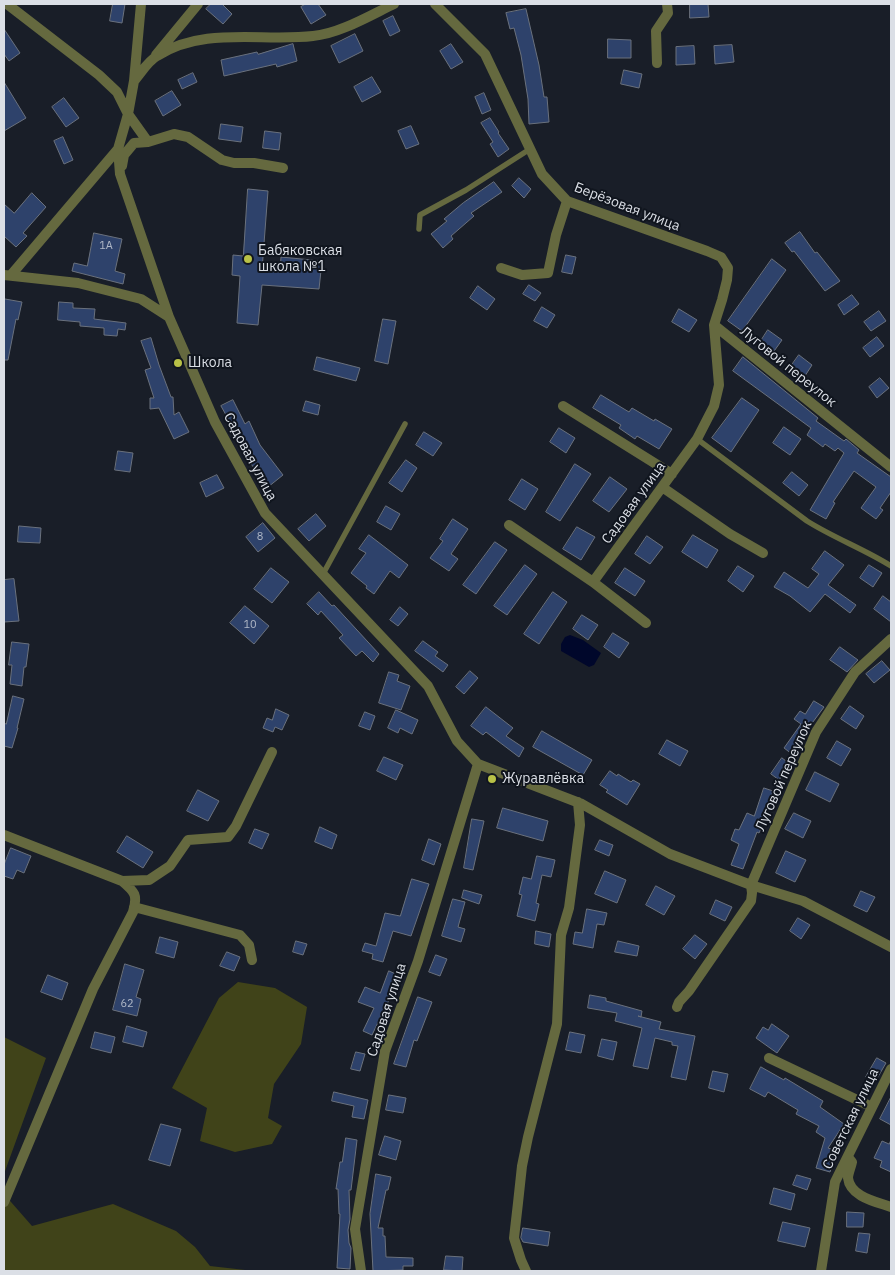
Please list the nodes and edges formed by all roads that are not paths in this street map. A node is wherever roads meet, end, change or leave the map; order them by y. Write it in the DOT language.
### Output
graph roads {
  1 [pos="7,4"];
  2 [pos="141,4"];
  3 [pos="198,4"];
  4 [pos="394,4"];
  5 [pos="435,4"];
  6 [pos="667,4"];
  7 [pos="156,56"];
  8 [pos="658,63"];
  9 [pos="134,81"];
  10 [pos="128,114"];
  11 [pos="148,142"];
  12 [pos="118,149"];
  13 [pos="530,149"];
  14 [pos="283,168"];
  15 [pos="120,174"];
  16 [pos="567,201"];
  17 [pos="419,229"];
  18 [pos="501,268"];
  19 [pos="6,275"];
  20 [pos="169,316"];
  21 [pos="714,325"];
  22 [pos="563,406"];
  23 [pos="405,424"];
  24 [pos="697,439"];
  25 [pos="891,467"];
  26 [pos="672,474"];
  27 [pos="662,487"];
  28 [pos="508,525"];
  29 [pos="763,553"];
  30 [pos="891,566"];
  31 [pos="323,574"];
  32 [pos="593,582"];
  33 [pos="646,623"];
  34 [pos="891,639"];
  35 [pos="272,752"];
  36 [pos="478,764"];
  37 [pos="578,802"];
  38 [pos="4,835"];
  39 [pos="122,881"];
  40 [pos="751,885"];
  41 [pos="134,907"];
  42 [pos="891,947"];
  43 [pos="252,960"];
  44 [pos="677,1007"];
  45 [pos="769,1058"];
  46 [pos="891,1069"];
  47 [pos="872,1106"];
  48 [pos="848,1157"];
  49 [pos="4,1202"];
  50 [pos="891,1207"];
  51 [pos="360,1271"];
  52 [pos="526,1271"];
  53 [pos="821,1271"];
  1 -- 10 [label="street"];
  2 -- 9 [label="street"];
  3 -- 7 [label="street"];
  4 -- 7 [label="street"];
  5 -- 13 [label="street, Берёзовая улица"];
  6 -- 8 [label="street"];
  7 -- 9 [label="street"];
  9 -- 10 [label="street"];
  10 -- 11 [label="street"];
  10 -- 12 [label="street"];
  11 -- 14 [label="street"];
  11 -- 15 [label="street"];
  12 -- 15 [label="street, Садовая улица"];
  12 -- 19 [label="street"];
  13 -- 16 [label="street, Берёзовая улица"];
  13 -- 17 [label="lane"];
  15 -- 20 [label="street, Садовая улица"];
  16 -- 18 [label="street"];
  16 -- 21 [label="street, Берёзовая улица"];
  19 -- 20 [label="street"];
  20 -- 31 [label="street, Садовая улица"];
  21 -- 24 [label="street, Берёзовая улица"];
  21 -- 25 [label="street, Луговой переулок"];
  22 -- 26 [label="street"];
  23 -- 31 [label="lane"];
  24 -- 26 [label="street, Садовая улица"];
  24 -- 30 [label="lane"];
  26 -- 27 [label="street, Садовая улица"];
  27 -- 29 [label="street"];
  27 -- 32 [label="street, Садовая улица"];
  28 -- 32 [label="street"];
  31 -- 36 [label="street, Садовая улица"];
  32 -- 33 [label="street"];
  34 -- 40 [label="street, Луговой переулок"];
  35 -- 39 [label="street"];
  36 -- 37 [label="street, Садовая улица"];
  36 -- 51 [label="street, Садовая улица"];
  37 -- 40 [label="street, Садовая улица"];
  37 -- 52 [label="street"];
  38 -- 39 [label="street"];
  39 -- 41 [label="street"];
  40 -- 42 [label="street, Садовая улица"];
  40 -- 44 [label="street, Луговой переулок"];
  41 -- 43 [label="street"];
  41 -- 49 [label="street"];
  45 -- 47 [label="street"];
  46 -- 47 [label="street, Советская улица"];
  47 -- 48 [label="street, Советская улица"];
  48 -- 50 [label="street"];
  48 -- 53 [label="street, Советская улица"];
}
